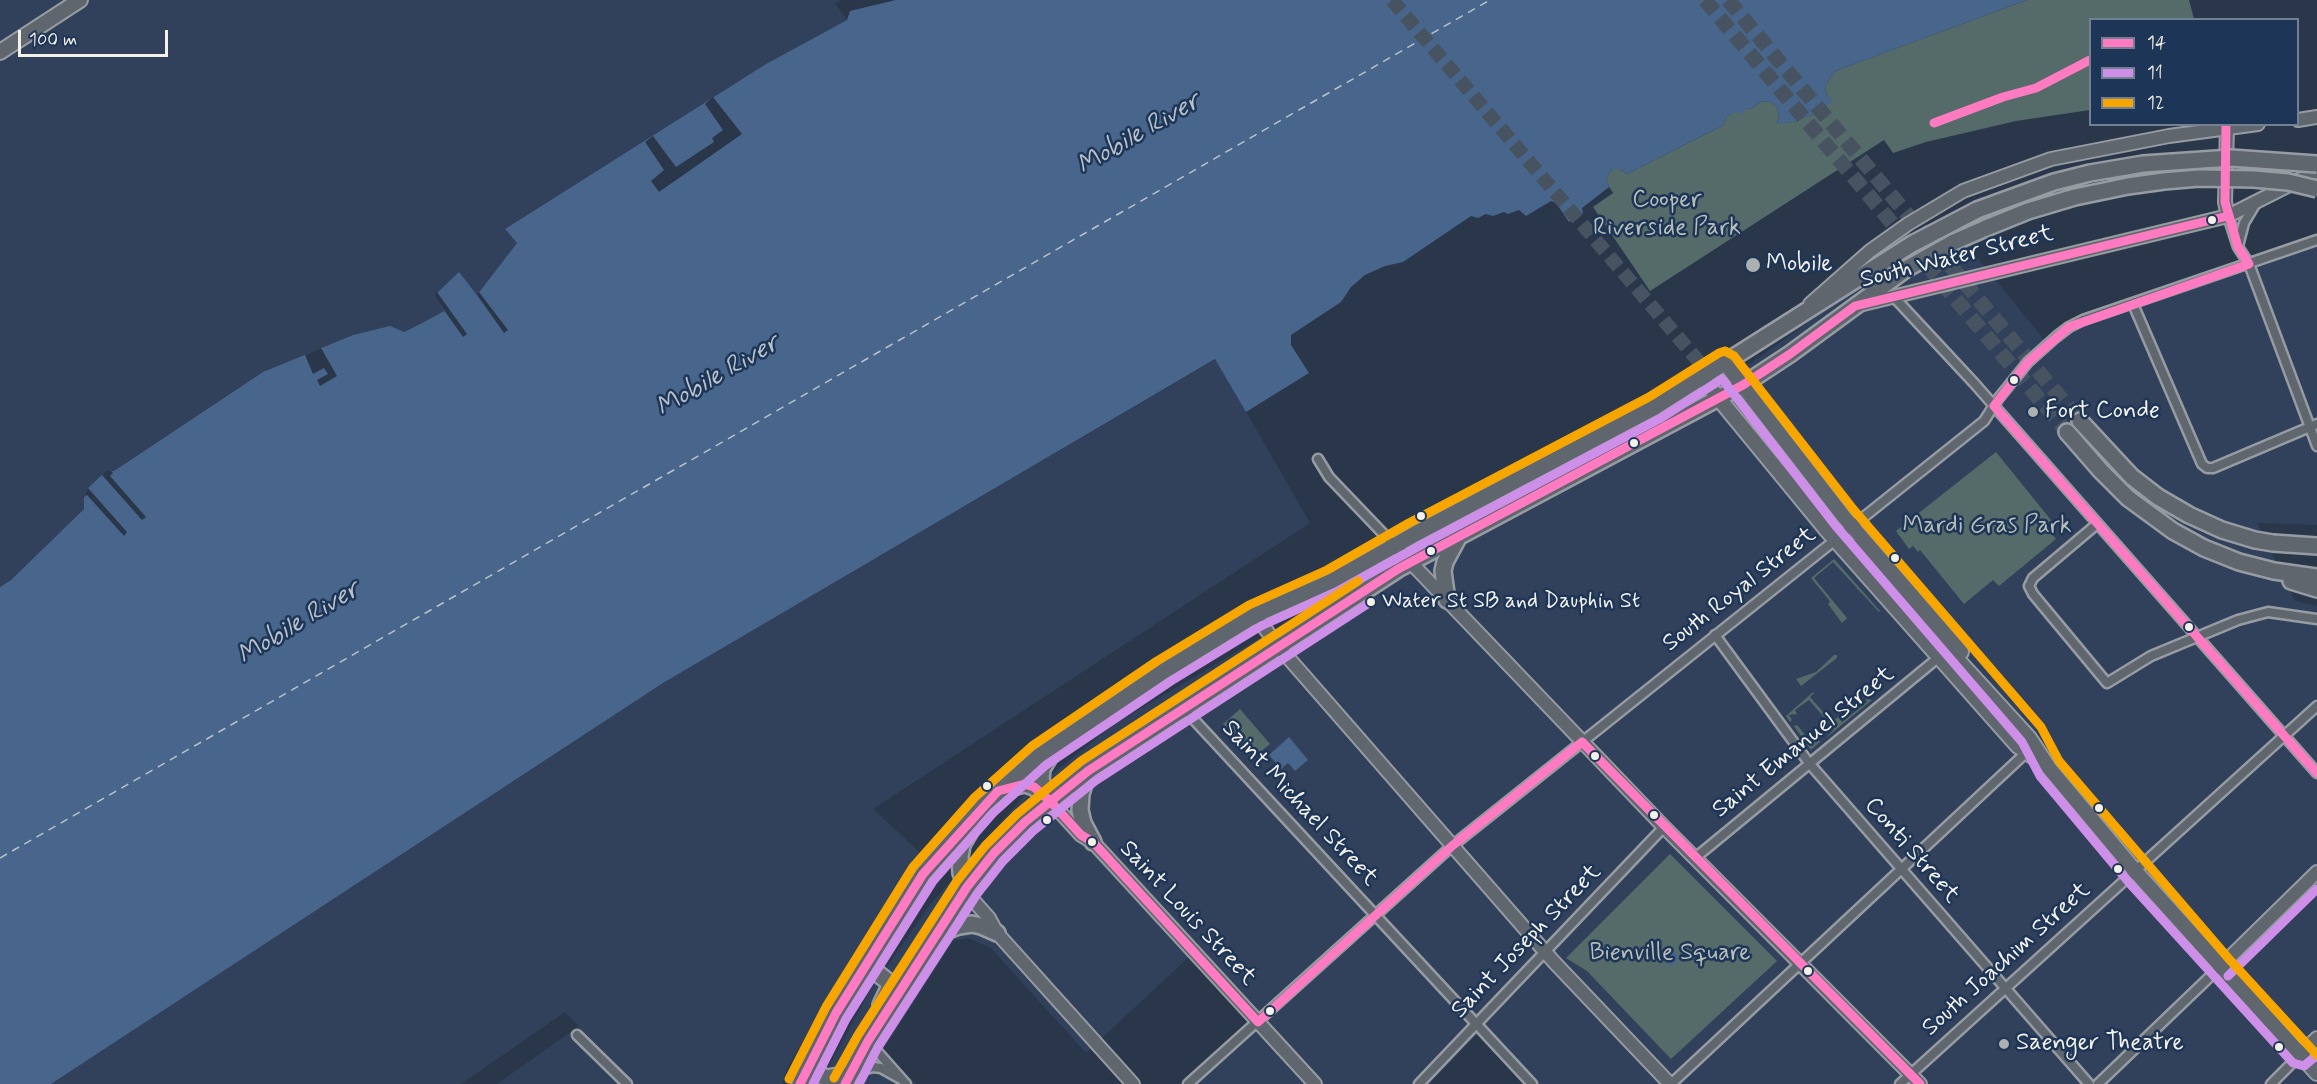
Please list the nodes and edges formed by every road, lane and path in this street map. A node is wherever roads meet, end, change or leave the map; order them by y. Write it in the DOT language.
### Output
graph roads {
  1 [pos="80,0"];
  2 [pos="0,52"];
  3 [pos="2317,117"];
  4 [pos="2299,120"];
  5 [pos="2242,126"];
  6 [pos="2227,128"];
  7 [pos="2317,164"];
  8 [pos="2317,171"];
  9 [pos="2317,189"];
  10 [pos="2257,202"];
  11 [pos="2228,216"];
  12 [pos="2317,240"];
  13 [pos="2238,246"];
  14 [pos="2249,264"];
  15 [pos="1893,296"];
  16 [pos="2133,304"];
  17 [pos="1855,306"];
  18 [pos="1800,315"];
  19 [pos="1725,363"];
  20 [pos="1702,378"];
  21 [pos="1743,386"];
  22 [pos="1720,399"];
  23 [pos="1994,406"];
  24 [pos="2080,421"];
  25 [pos="2314,425"];
  26 [pos="2067,432"];
  27 [pos="2317,446"];
  28 [pos="1318,459"];
  29 [pos="2097,524"];
  30 [pos="1852,526"];
  31 [pos="1459,536"];
  32 [pos="1836,539"];
  33 [pos="1395,546"];
  34 [pos="2317,546"];
  35 [pos="1856,547"];
  36 [pos="1411,562"];
  37 [pos="2254,566"];
  38 [pos="2317,577"];
  39 [pos="2317,589"];
  40 [pos="1447,600"];
  41 [pos="1255,615"];
  42 [pos="2317,619"];
  43 [pos="1715,635"];
  44 [pos="2198,636"];
  45 [pos="1278,646"];
  46 [pos="1940,651"];
  47 [pos="2317,706"];
  48 [pos="1184,709"];
  49 [pos="2284,735"];
  50 [pos="1060,741"];
  51 [pos="1582,742"];
  52 [pos="2032,748"];
  53 [pos="1809,763"];
  54 [pos="1088,771"];
  55 [pos="2317,773"];
  56 [pos="998,791"];
  57 [pos="1050,801"];
  58 [pos="984,805"];
  59 [pos="1664,827"];
  60 [pos="1093,842"];
  61 [pos="1452,846"];
  62 [pos="1695,858"];
  63 [pos="1901,870"];
  64 [pos="2135,871"];
  65 [pos="2317,872"];
  66 [pos="967,887"];
  67 [pos="1376,915"];
  68 [pos="997,933"];
  69 [pos="935,935"];
  70 [pos="1545,951"];
  71 [pos="1799,963"];
  72 [pos="867,965"];
  73 [pos="2220,967"];
  74 [pos="2004,987"];
  75 [pos="1258,1022"];
  76 [pos="1477,1024"];
  77 [pos="577,1035"];
  78 [pos="2317,1038"];
  79 [pos="868,1041"];
  80 [pos="2301,1054"];
  81 [pos="2317,1073"];
  82 [pos="1910,1074"];
  83 [pos="803,1077"];
  84 [pos="847,1079"];
  85 [pos="904,1082"];
  86 [pos="627,1084"];
  87 [pos="1133,1084"];
  88 [pos="1188,1084"];
  89 [pos="1315,1084"];
  90 [pos="1419,1084"];
  91 [pos="1532,1084"];
  92 [pos="1670,1084"];
  93 [pos="1900,1084"];
  94 [pos="1920,1084"];
  95 [pos="2089,1084"];
  96 [pos="2098,1084"];
  97 [pos="2271,1084"];
  1 -- 2 [label="main road"];
  3 -- 4 [label="street"];
  5 -- 6 [label="street, South Water Street"];
  6 -- 11 [label="street"];
  6 -- 18 [label="street, South Water Street"];
  7 -- 18 [label="highway, South Water Street, bridge"];
  8 -- 10 [label="street, South Water Street"];
  9 -- 17 [label="highway, bridge"];
  10 -- 11 [label="street, South Water Street"];
  10 -- 13 [label="street"];
  11 -- 13 [label="street"];
  11 -- 15 [label="street, South Water Street"];
  12 -- 14 [label="street, South Royal Street"];
  13 -- 14 [label="street"];
  14 -- 16 [label="street, South Royal Street"];
  14 -- 25 [label="street"];
  15 -- 17 [label="street, South Water Street"];
  15 -- 23 [label="street"];
  16 -- 23 [label="street, South Royal Street"];
  16 -- 25 [label="street"];
  17 -- 21 [label="highway, South Water Street"];
  18 -- 19 [label="highway, South Water Street"];
  19 -- 20 [label="highway, South Water Street"];
  19 -- 21 [label="main road"];
  20 -- 22 [label="main road"];
  20 -- 33 [label="highway, South Water Street"];
  21 -- 22 [label="highway, South Water Street"];
  21 -- 30 [label="main road"];
  22 -- 31 [label="highway, South Water Street"];
  22 -- 32 [label="main road"];
  23 -- 29 [label="street"];
  23 -- 30 [label="street, South Royal Street"];
  24 -- 34 [label="highway"];
  25 -- 27 [label="street"];
  26 -- 37 [label="highway"];
  28 -- 33 [label="street"];
  29 -- 44 [label="street"];
  29 -- 44 [label="street"];
  30 -- 32 [label="street, South Royal Street"];
  30 -- 52 [label="main road"];
  31 -- 36 [label="highway, South Water Street"];
  31 -- 40 [label="highway"];
  32 -- 43 [label="street, South Royal Street"];
  32 -- 46 [label="main road"];
  33 -- 36 [label="street"];
  33 -- 41 [label="highway, South Water Street"];
  35 -- 46 [label="main road"];
  36 -- 40 [label="street"];
  36 -- 45 [label="highway, South Water Street"];
  37 -- 38 [label="highway"];
  37 -- 39 [label="highway"];
  40 -- 51 [label="street"];
  41 -- 45 [label="street"];
  41 -- 50 [label="highway, South Water Street"];
  42 -- 44 [label="street"];
  43 -- 51 [label="street, South Royal Street"];
  43 -- 53 [label="street, Conti Street"];
  44 -- 49 [label="street"];
  45 -- 48 [label="highway, South Water Street"];
  45 -- 61 [label="street"];
  46 -- 52 [label="main road"];
  46 -- 53 [label="street, Saint Emanuel Street"];
  47 -- 49 [label="street, South Joachim Street"];
  48 -- 54 [label="highway, South Water Street"];
  48 -- 67 [label="street, Saint Michael Street"];
  49 -- 55 [label="street"];
  49 -- 64 [label="street, South Joachim Street"];
  50 -- 56 [label="highway, South Water Street"];
  50 -- 57 [label="highway"];
  51 -- 59 [label="street"];
  51 -- 61 [label="street, South Royal Street"];
  52 -- 63 [label="street"];
  52 -- 64 [label="main road"];
  53 -- 62 [label="street, Saint Emanuel Street"];
  53 -- 63 [label="street, Conti Street"];
  54 -- 57 [label="highway, South Water Street"];
  54 -- 60 [label="highway"];
  56 -- 57 [label="highway"];
  56 -- 58 [label="highway, South Water Street"];
  57 -- 60 [label="street, Saint Louis Street"];
  57 -- 66 [label="highway, South Water Street"];
  58 -- 66 [label="highway"];
  58 -- 72 [label="highway"];
  59 -- 62 [label="street"];
  59 -- 70 [label="street, Saint Joseph Street"];
  60 -- 75 [label="street, Saint Louis Street"];
  61 -- 67 [label="street, South Royal Street"];
  61 -- 70 [label="street"];
  62 -- 71 [label="street"];
  63 -- 71 [label="street"];
  63 -- 74 [label="street, Conti Street"];
  64 -- 73 [label="main road"];
  64 -- 74 [label="street, South Joachim Street"];
  65 -- 73 [label="street"];
  66 -- 68 [label="street"];
  66 -- 69 [label="highway, South Water Street"];
  67 -- 75 [label="street, South Royal Street"];
  67 -- 76 [label="street, Saint Michael Street"];
  68 -- 69 [label="highway"];
  68 -- 87 [label="street"];
  69 -- 79 [label="highway, South Water Street"];
  70 -- 76 [label="street, Saint Joseph Street"];
  70 -- 92 [label="street"];
  71 -- 82 [label="street"];
  71 -- 92 [label="street"];
  72 -- 79 [label="highway"];
  72 -- 83 [label="highway"];
  73 -- 80 [label="main road"];
  73 -- 96 [label="street"];
  74 -- 82 [label="street, South Joachim Street"];
  74 -- 95 [label="street, Conti Street"];
  75 -- 88 [label="street, South Royal Street"];
  75 -- 89 [label="street, Saint Louis Street"];
  76 -- 90 [label="street, Saint Joseph Street"];
  76 -- 91 [label="street, Saint Michael Street"];
  77 -- 86 [label="street"];
  78 -- 80 [label="street"];
  79 -- 84 [label="highway"];
  79 -- 85 [label="street"];
  80 -- 81 [label="main road"];
  80 -- 97 [label="street"];
  82 -- 93 [label="street, South Joachim Street"];
  82 -- 94 [label="street"];
  83 -- 84 [label="highway"];
  84 -- 85 [label="street"];
}
